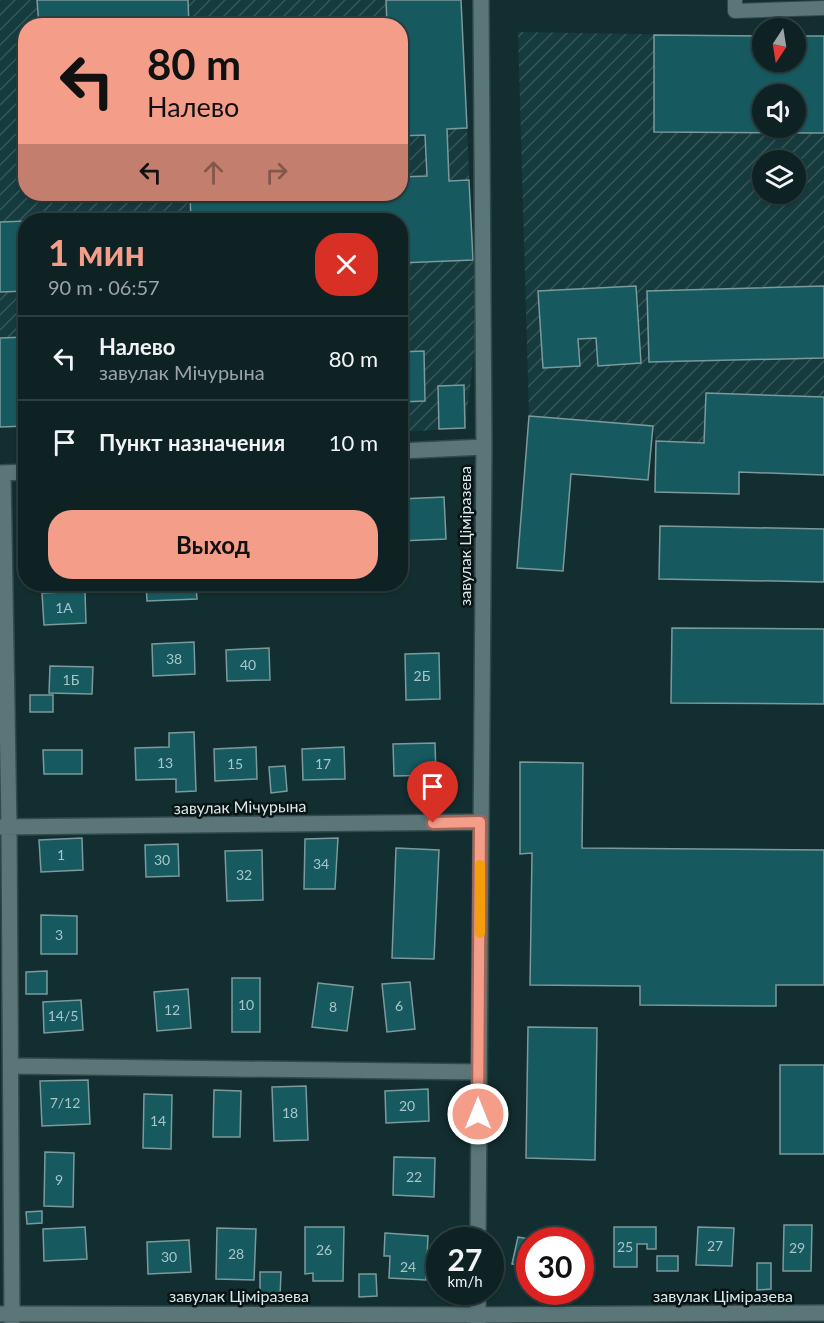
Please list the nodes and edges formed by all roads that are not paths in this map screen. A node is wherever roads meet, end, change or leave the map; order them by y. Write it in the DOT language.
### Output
graph roads {
  1 [pos="481,0"];
  2 [pos="735,0"];
  3 [pos="824,8"];
  4 [pos="484,447"];
  5 [pos="408,451"];
  6 [pos="18,472"];
  7 [pos="1,473"];
  8 [pos="480,822"];
  9 [pos="5,827"];
  10 [pos="11,1065"];
  11 [pos="479,1072"];
  12 [pos="478,1227"];
  13 [pos="824,1313"];
  14 [pos="8,1317"];
  15 [pos="478,1319"];
  1 -- 4 [label="street, завулак Ціміразева"];
  2 -- 3 [label="lane"];
  4 -- 5 [label="street"];
  4 -- 8 [label="street, завулак Ціміразева"];
  6 -- 7 [label="street"];
  7 -- 9 [label="street"];
  8 -- 9 [label="street, завулак Мічурына"];
  8 -- 11 [label="street, завулак Ціміразева"];
  9 -- 10 [label="street"];
  10 -- 11 [label="street"];
  10 -- 14 [label="street"];
  11 -- 12 [label="street, завулак Ціміразева"];
  13 -- 15 [label="street, завулак Ціміразева"];
  14 -- 15 [label="street, завулак Ціміразева"];
}
